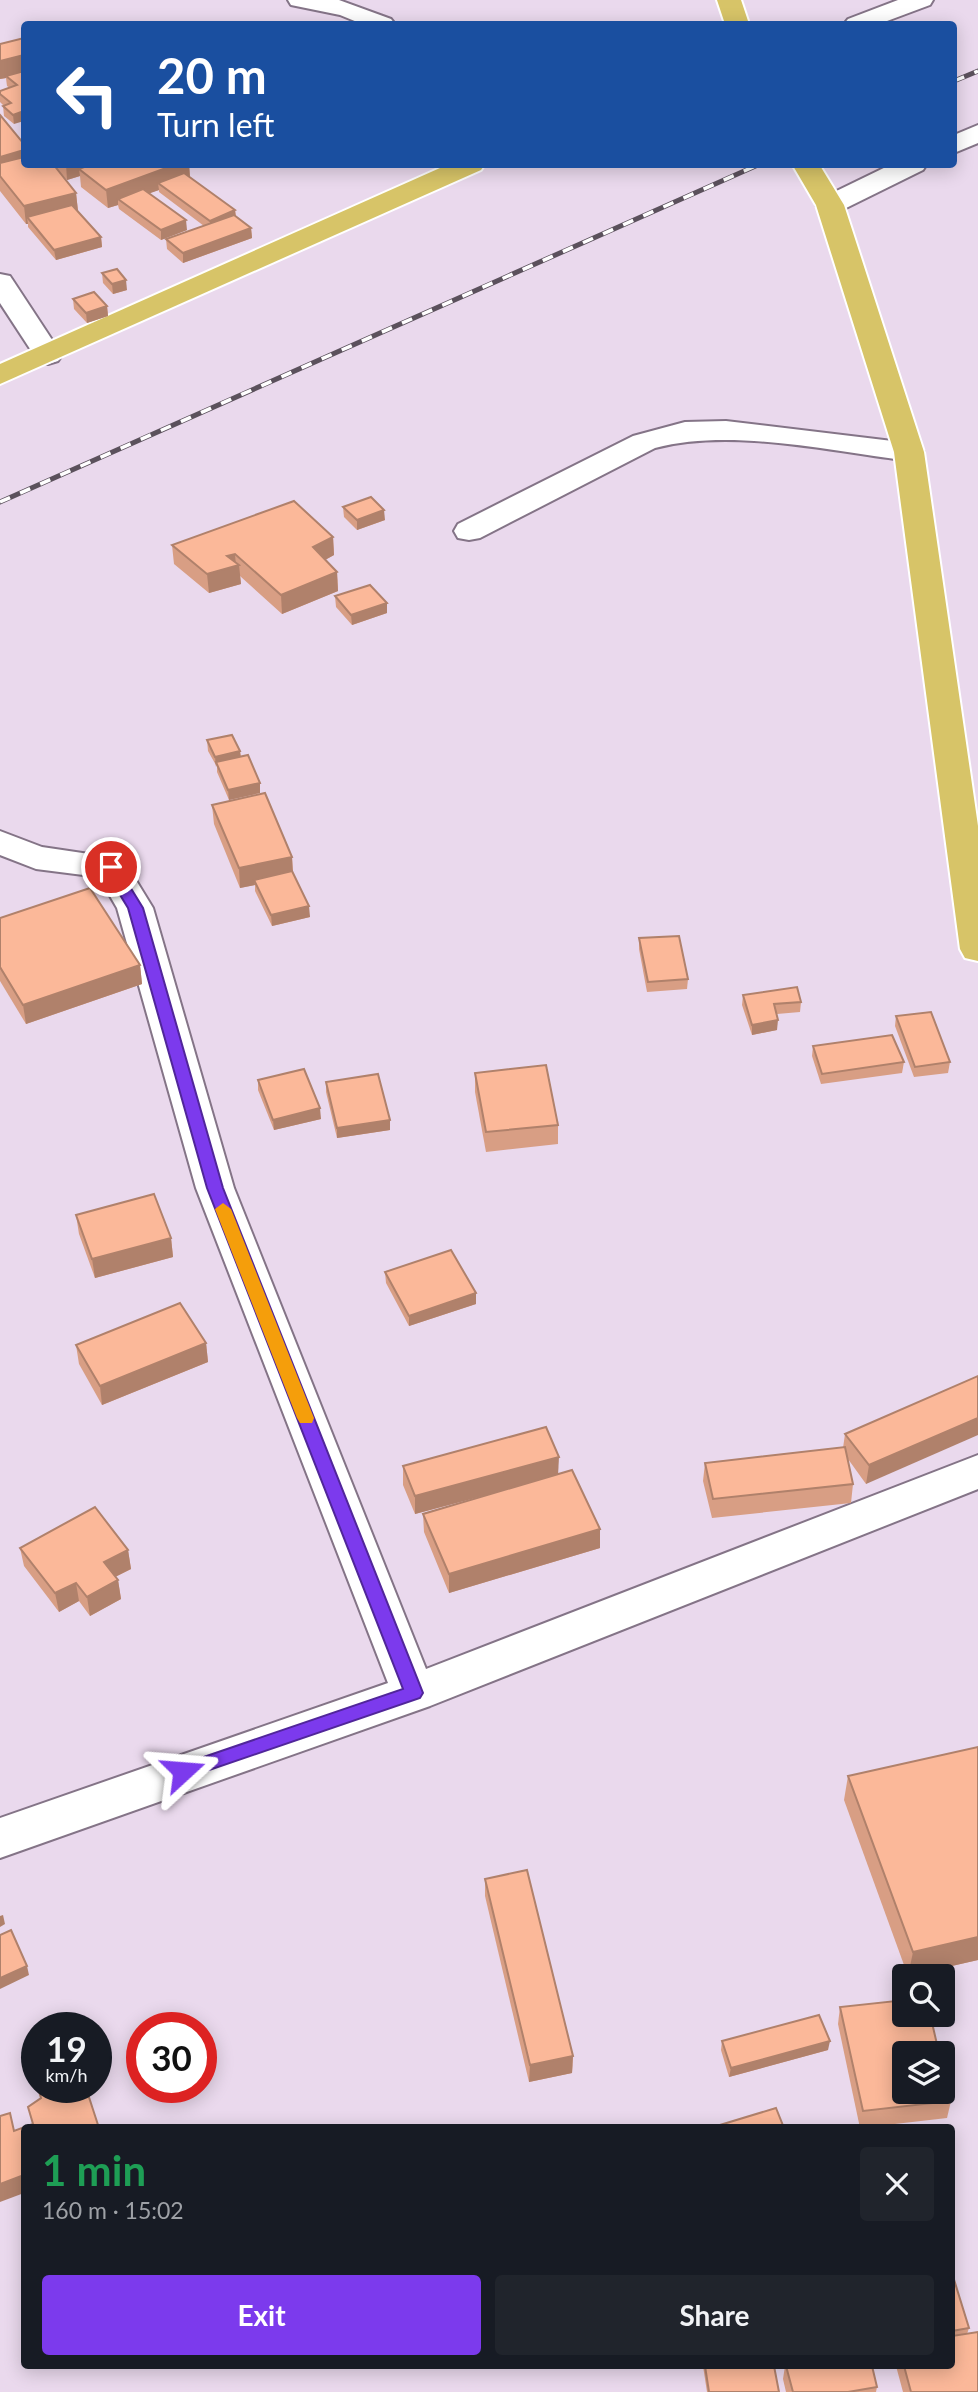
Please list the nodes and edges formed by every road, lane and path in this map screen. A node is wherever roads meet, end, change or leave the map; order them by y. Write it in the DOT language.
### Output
graph roads {
  1 [pos="300,0"];
  2 [pos="729,0"];
  3 [pos="921,0"];
  4 [pos="375,21"];
  5 [pos="736,21"];
  6 [pos="865,21"];
  7 [pos="978,133"];
  8 [pos="957,144"];
  9 [pos="463,168"];
  10 [pos="807,168"];
  11 [pos="906,168"];
  12 [pos="830,205"];
  13 [pos="0,282"];
  14 [pos="48,355"];
  15 [pos="0,375"];
  16 [pos="909,452"];
  17 [pos="469,531"];
  18 [pos="0,842"];
  19 [pos="978,949"];
  20 [pos="978,1471"];
  21 [pos="414,1693"];
  22 [pos="0,1838"];
  1 -- 4 [label="street"];
  2 -- 5 [label="main road"];
  3 -- 6 [label="street"];
  7 -- 8 [label="street"];
  9 -- 14 [label="main road"];
  10 -- 12 [label="main road"];
  11 -- 12 [label="street"];
  12 -- 16 [label="main road"];
  13 -- 14 [label="street"];
  14 -- 15 [label="main road"];
  16 -- 17 [label="street"];
  16 -- 19 [label="main road"];
  18 -- 21 [label="street"];
  20 -- 21 [label="street"];
  21 -- 22 [label="street"];
}
